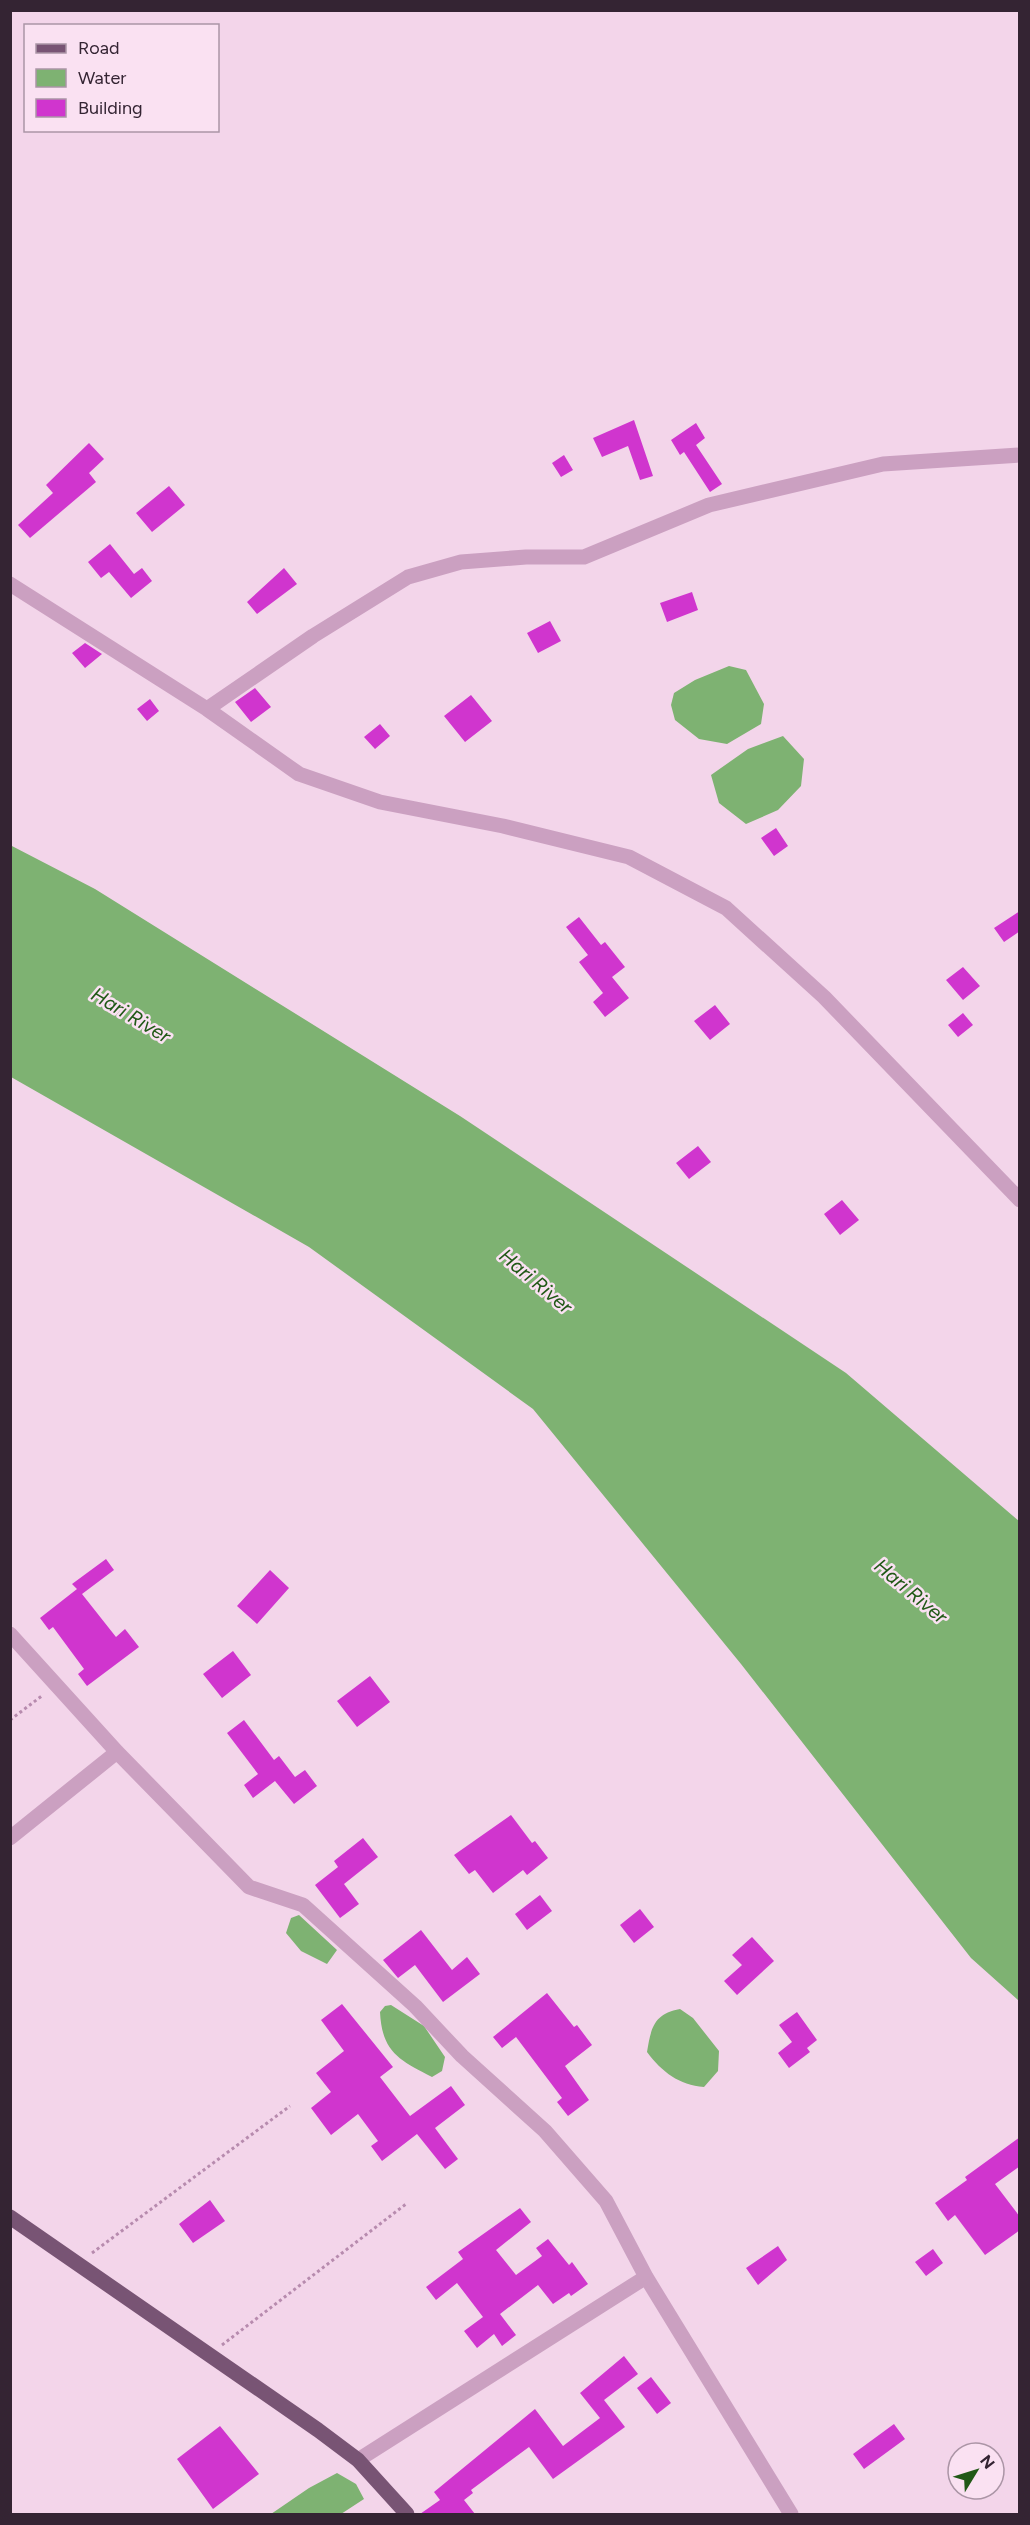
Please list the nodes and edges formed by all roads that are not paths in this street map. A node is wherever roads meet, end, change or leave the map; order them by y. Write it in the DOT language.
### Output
graph roads {
  1 [pos="1020,455"];
  2 [pos="10,584"];
  3 [pos="207,709"];
  4 [pos="1020,1200"];
  5 [pos="10,1634"];
  6 [pos="117,1752"];
  7 [pos="10,1838"];
  8 [pos="10,2217"];
  9 [pos="646,2277"];
  10 [pos="358,2460"];
  11 [pos="407,2514"];
  12 [pos="791,2514"];
  1 -- 3 [label="street"];
  2 -- 3 [label="street"];
  3 -- 4 [label="street"];
  5 -- 6 [label="street"];
  6 -- 7 [label="street"];
  6 -- 9 [label="street"];
  8 -- 10 [label="main road"];
  9 -- 10 [label="street"];
  9 -- 12 [label="street"];
  10 -- 11 [label="main road"];
}
